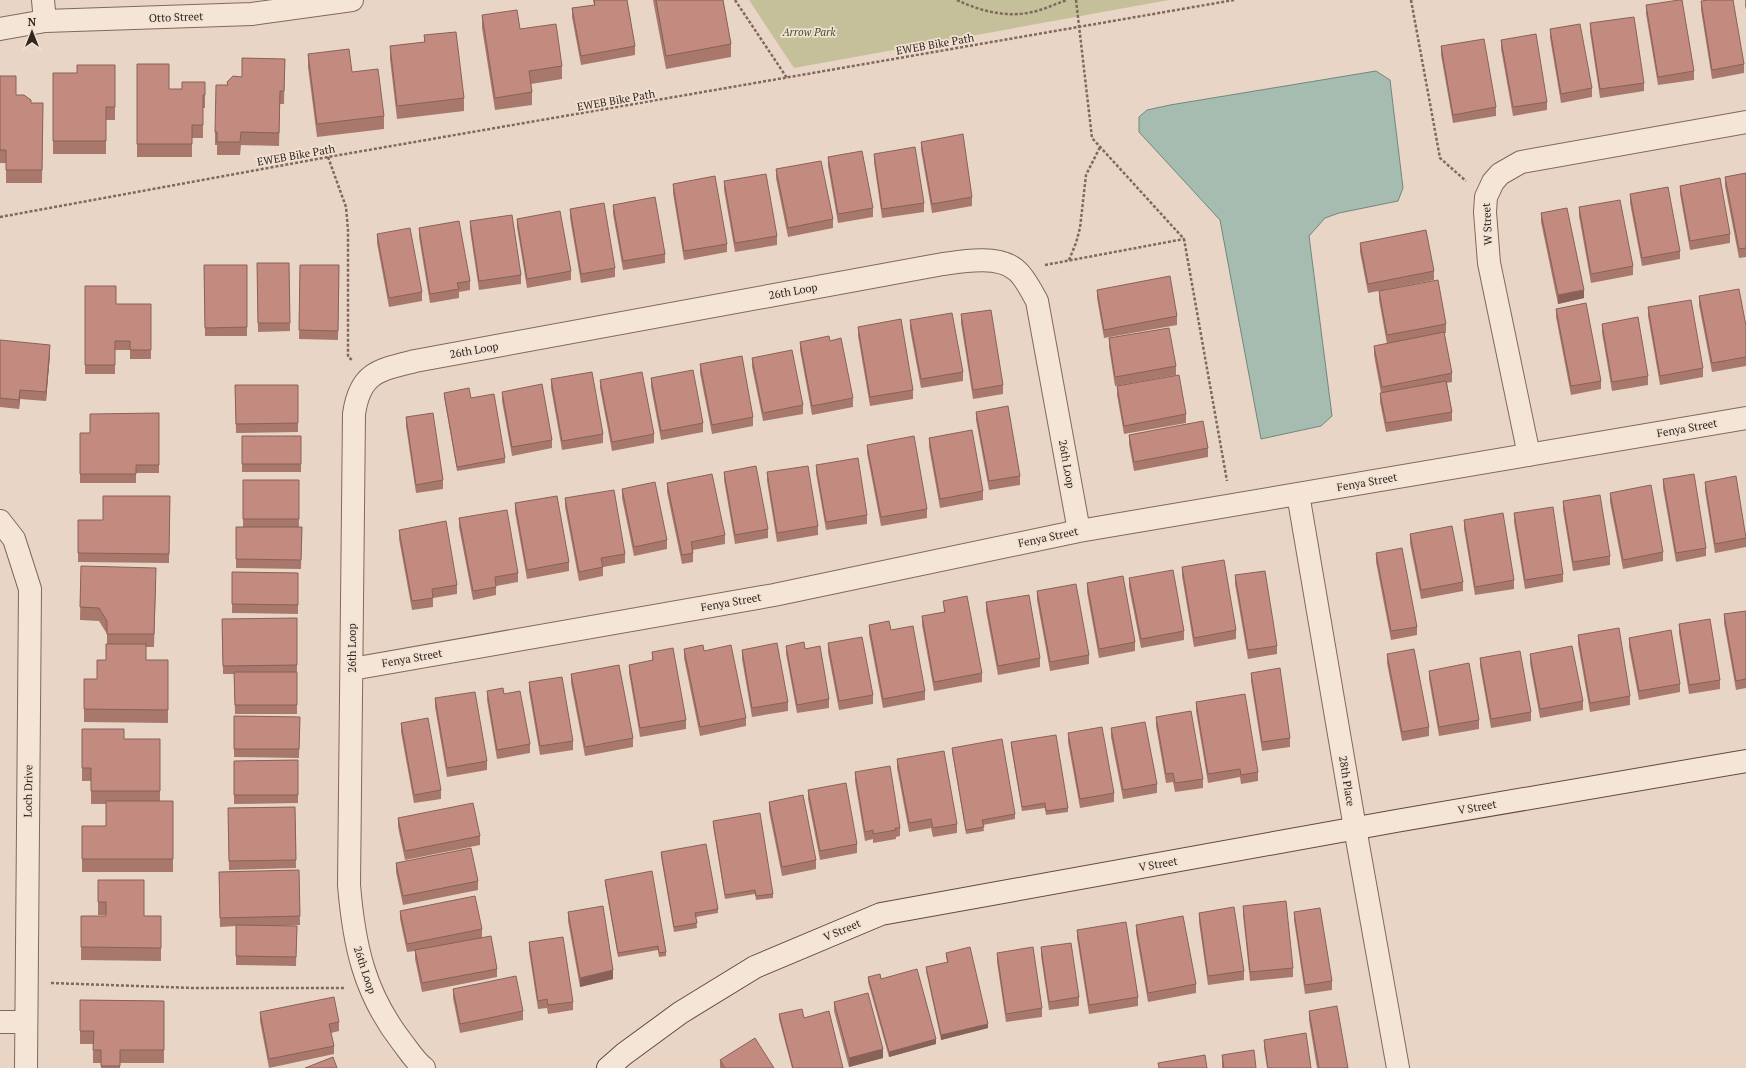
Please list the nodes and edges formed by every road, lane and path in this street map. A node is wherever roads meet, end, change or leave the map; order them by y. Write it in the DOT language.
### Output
graph roads {
  1 [pos="43,0"];
  2 [pos="352,0"];
  3 [pos="734,0"];
  4 [pos="957,0"];
  5 [pos="1067,0"];
  6 [pos="1076,0"];
  7 [pos="1234,0"];
  8 [pos="1411,0"];
  9 [pos="1218,1"];
  10 [pos="44,21"];
  11 [pos="1079,27"];
  12 [pos="0,29"];
  13 [pos="787,78"];
  14 [pos="1746,122"];
  15 [pos="1100,147"];
  16 [pos="328,157"];
  17 [pos="1486,197"];
  18 [pos="0,217"];
  19 [pos="1184,239"];
  20 [pos="1068,260"];
  21 [pos="1017,270"];
  22 [pos="370,377"];
  23 [pos="1746,418"];
  24 [pos="1529,455"];
  25 [pos="1228,486"];
  26 [pos="1298,494"];
  27 [pos="0,521"];
  28 [pos="1078,530"];
  29 [pos="352,669"];
  30 [pos="1746,761"];
  31 [pos="1355,828"];
  32 [pos="26,983"];
  33 [pos="370,988"];
  34 [pos="0,1022"];
  35 [pos="26,1022"];
  36 [pos="26,1068"];
  37 [pos="424,1068"];
  38 [pos="608,1068"];
  39 [pos="1398,1068"];
  1 -- 10 [label="street"];
  2 -- 10 [label="street, Otto Street"];
  3 -- 13 [label="path"];
  4 -- 5 [label="path"];
  6 -- 11 [label="path"];
  7 -- 9 [label="path, EWEB Bike Path"];
  8 -- 17 [label="path"];
  9 -- 11 [label="path, EWEB Bike Path"];
  10 -- 12 [label="street, Otto Street"];
  11 -- 13 [label="path, EWEB Bike Path"];
  11 -- 15 [label="path"];
  13 -- 16 [label="path, EWEB Bike Path"];
  14 -- 17 [label="street, W Street"];
  15 -- 19 [label="path"];
  15 -- 20 [label="path"];
  16 -- 18 [label="path, EWEB Bike Path"];
  16 -- 22 [label="path"];
  17 -- 24 [label="street, W Street"];
  19 -- 20 [label="path"];
  19 -- 25 [label="path"];
  20 -- 21 [label="path"];
  21 -- 22 [label="street, 26th Loop"];
  21 -- 28 [label="street, 26th Loop"];
  22 -- 29 [label="street, 26th Loop"];
  23 -- 24 [label="street, Fenya Street"];
  24 -- 26 [label="street, Fenya Street"];
  26 -- 28 [label="street, Fenya Street"];
  26 -- 31 [label="street, 28th Place"];
  27 -- 32 [label="street, Loch Drive"];
  28 -- 29 [label="street, Fenya Street"];
  29 -- 33 [label="street, 26th Loop"];
  30 -- 31 [label="street, V Street"];
  31 -- 38 [label="street, V Street"];
  31 -- 39 [label="street, 28th Place"];
  32 -- 33 [label="path"];
  32 -- 35 [label="street, Loch Drive"];
  33 -- 37 [label="street, 26th Loop"];
  34 -- 35 [label="street"];
  35 -- 36 [label="street, Loch Drive"];
}
